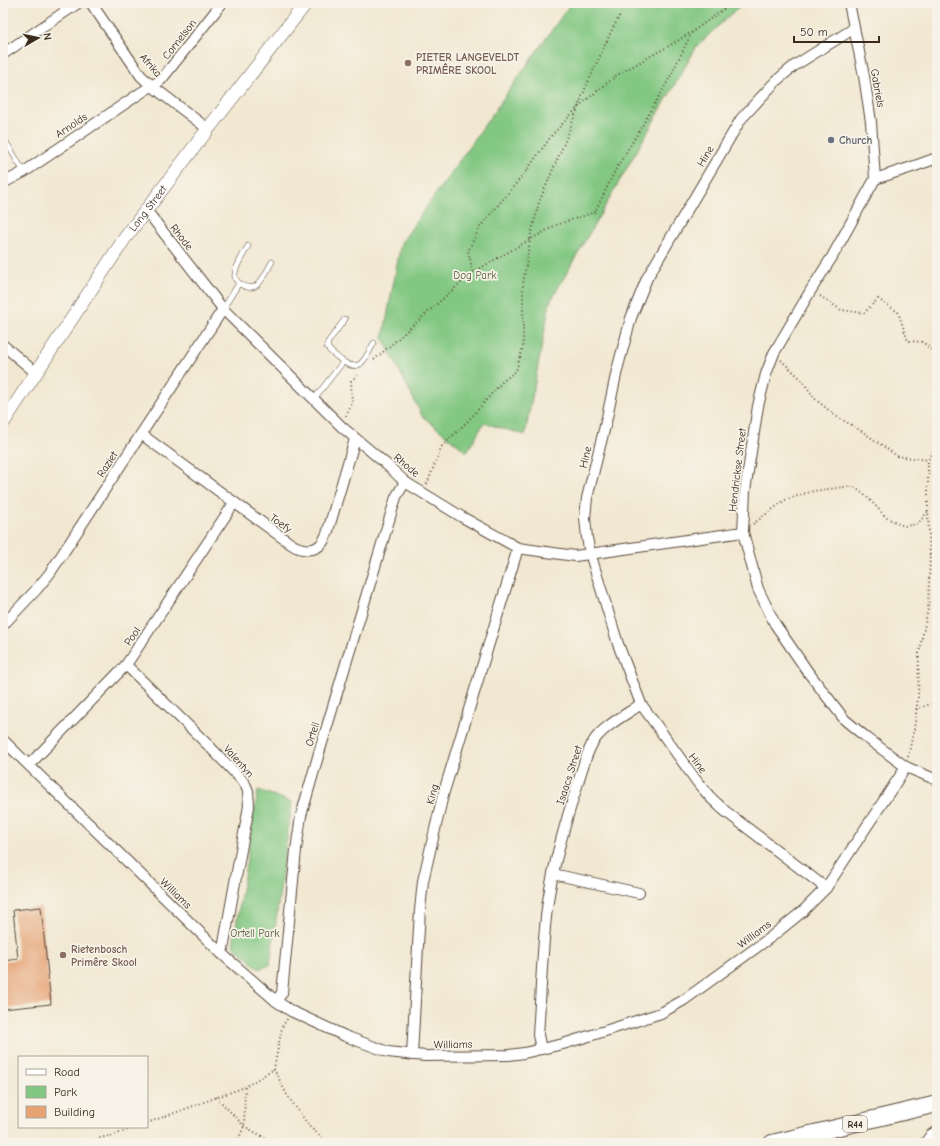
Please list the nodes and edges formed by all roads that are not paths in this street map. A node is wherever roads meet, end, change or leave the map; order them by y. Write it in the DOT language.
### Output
graph roads {
  1 [pos="78,3"];
  2 [pos="91,3"];
  3 [pos="222,3"];
  4 [pos="306,3"];
  5 [pos="849,3"];
  6 [pos="854,29"];
  7 [pos="3,54"];
  8 [pos="152,86"];
  9 [pos="208,129"];
  10 [pos="3,137"];
  11 [pos="937,158"];
  12 [pos="24,172"];
  13 [pos="875,179"];
  14 [pos="3,183"];
  15 [pos="146,210"];
  16 [pos="248,246"];
  17 [pos="272,262"];
  18 [pos="239,283"];
  19 [pos="223,309"];
  20 [pos="346,319"];
  21 [pos="374,343"];
  22 [pos="3,344"];
  23 [pos="343,362"];
  24 [pos="36,373"];
  25 [pos="314,399"];
  26 [pos="3,423"];
  27 [pos="141,434"];
  28 [pos="355,439"];
  29 [pos="405,482"];
  30 [pos="234,503"];
  31 [pos="743,532"];
  32 [pos="518,548"];
  33 [pos="590,553"];
  34 [pos="3,625"];
  35 [pos="126,665"];
  36 [pos="641,704"];
  37 [pos="3,740"];
  38 [pos="29,765"];
  39 [pos="906,768"];
  40 [pos="937,780"];
  41 [pos="553,874"];
  42 [pos="826,888"];
  43 [pos="640,893"];
  44 [pos="222,954"];
  45 [pos="276,1001"];
  46 [pos="541,1049"];
  47 [pos="412,1055"];
  48 [pos="937,1104"];
  49 [pos="937,1131"];
  50 [pos="772,1143"];
  51 [pos="925,1143"];
  1 -- 7 [label="street"];
  2 -- 8 [label="street, Afrika"];
  3 -- 8 [label="street, Cornelson"];
  4 -- 9 [label="street, Long Street"];
  5 -- 6 [label="street, Gabriels"];
  6 -- 13 [label="street, Gabriels"];
  6 -- 33 [label="street, Hine"];
  8 -- 9 [label="street, Afrika"];
  8 -- 12 [label="street, Arnolds"];
  9 -- 15 [label="street, Long Street"];
  10 -- 12 [label="lane"];
  11 -- 13 [label="street"];
  12 -- 14 [label="street, Arnolds"];
  13 -- 31 [label="street, Hendrickse Street"];
  15 -- 19 [label="street, Rhode"];
  15 -- 24 [label="street, Long Street"];
  16 -- 18 [label="lane"];
  17 -- 18 [label="lane"];
  18 -- 19 [label="lane"];
  19 -- 25 [label="street, Rhode"];
  19 -- 27 [label="street, Raziet"];
  20 -- 23 [label="lane"];
  21 -- 23 [label="lane"];
  22 -- 24 [label="street"];
  23 -- 25 [label="lane"];
  24 -- 26 [label="street, Long Street"];
  25 -- 28 [label="street, Rhode"];
  27 -- 30 [label="street, Toefy"];
  27 -- 34 [label="street, Raziet"];
  28 -- 29 [label="street, Rhode"];
  28 -- 30 [label="street, Toefy"];
  29 -- 32 [label="street, Rhode"];
  29 -- 45 [label="street, Ortell"];
  30 -- 35 [label="street, Pool"];
  31 -- 33 [label="street, Rhode"];
  31 -- 39 [label="street, Hendrickse Street"];
  32 -- 33 [label="street, Rhode"];
  32 -- 47 [label="street, King"];
  33 -- 36 [label="street, Hine"];
  35 -- 38 [label="street, Pool"];
  35 -- 44 [label="street, Valentyn"];
  36 -- 41 [label="street, Isaacs Street"];
  36 -- 42 [label="street, Hine"];
  37 -- 38 [label="street, Williams"];
  38 -- 44 [label="street, Williams"];
  39 -- 40 [label="street, Hendrickse Street"];
  39 -- 42 [label="street, Williams"];
  41 -- 43 [label="street"];
  41 -- 46 [label="street, Isaacs Street"];
  42 -- 46 [label="street, Williams"];
  44 -- 45 [label="street, Williams"];
  45 -- 47 [label="street, Williams"];
  46 -- 47 [label="street, Williams"];
  48 -- 50 [label="main road, R44"];
  49 -- 51 [label="street"];
}
